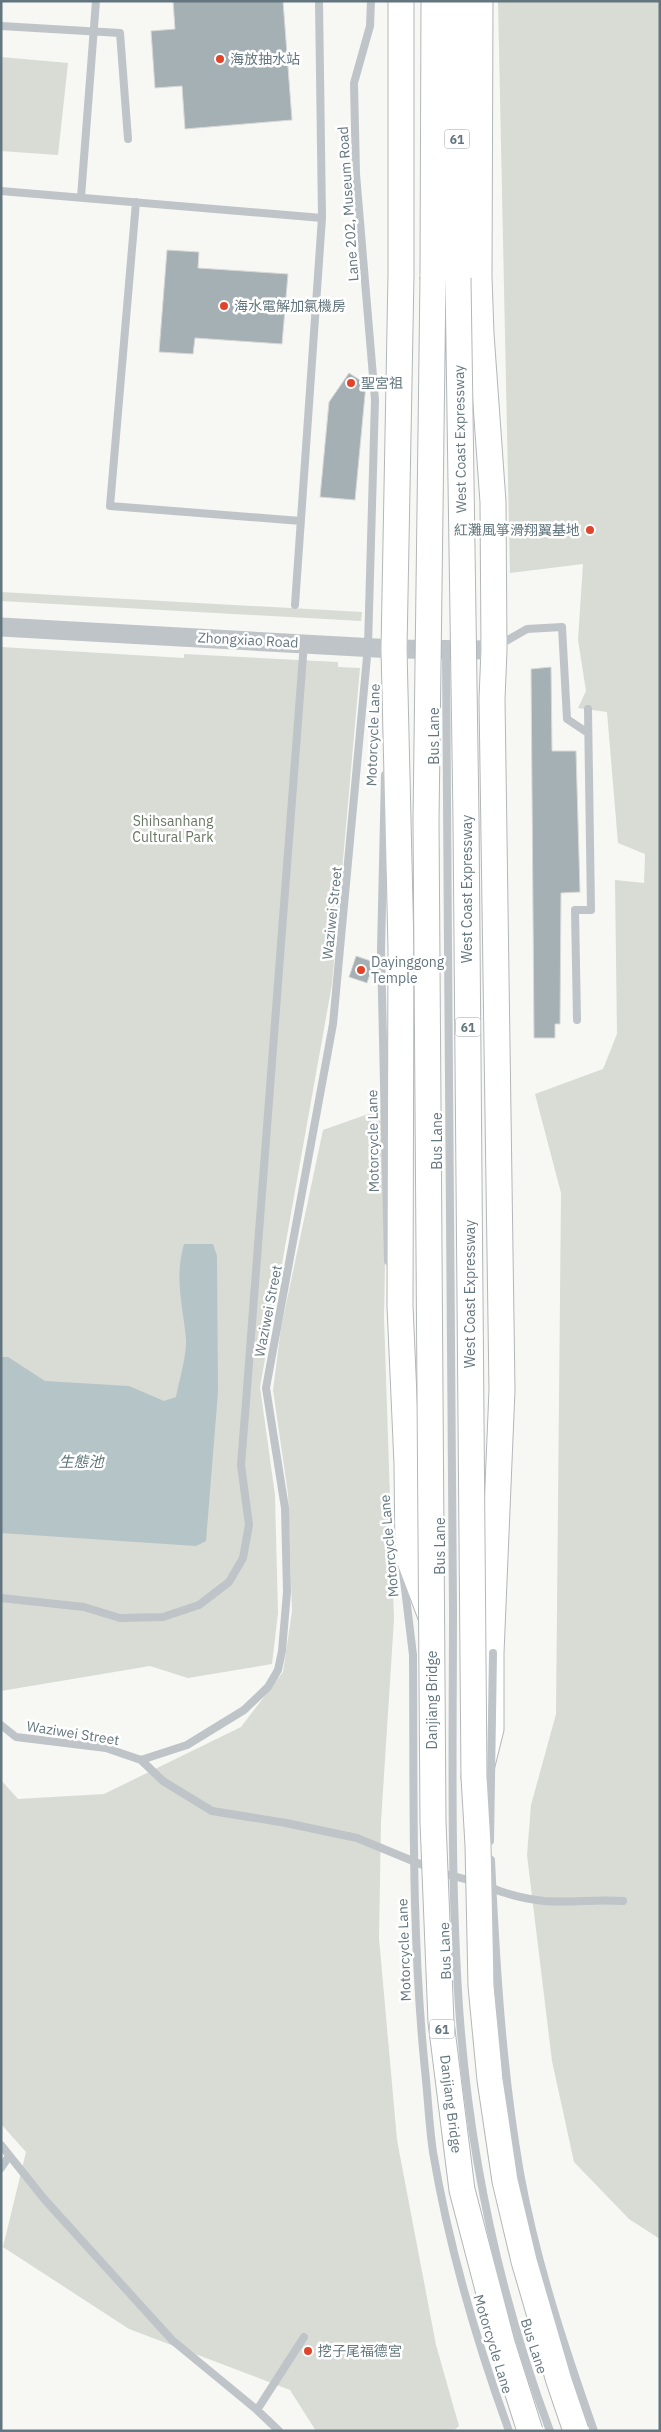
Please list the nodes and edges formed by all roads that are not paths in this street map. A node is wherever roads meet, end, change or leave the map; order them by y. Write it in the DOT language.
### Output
graph roads {
  1 [pos="96,1"];
  2 [pos="319,1"];
  3 [pos="370,1"];
  4 [pos="401,1"];
  5 [pos="434,1"];
  6 [pos="456,1"];
  7 [pos="480,1"];
  8 [pos="1,26"];
  9 [pos="94,31"];
  10 [pos="128,139"];
  11 [pos="1,191"];
  12 [pos="81,197"];
  13 [pos="136,202"];
  14 [pos="322,218"];
  15 [pos="301,521"];
  16 [pos="295,605"];
  17 [pos="1,627"];
  18 [pos="304,642"];
  19 [pos="368,646"];
  20 [pos="394,649"];
  21 [pos="446,650"];
  22 [pos="494,650"];
  23 [pos="386,699"];
  24 [pos="588,709"];
  25 [pos="588,733"];
  26 [pos="385,767"];
  27 [pos="502,797"];
  28 [pos="391,949"];
  29 [pos="577,1020"];
  30 [pos="388,1268"];
  31 [pos="510,1326"];
  32 [pos="398,1521"];
  33 [pos="1,1598"];
  34 [pos="432,1618"];
  35 [pos="1,1726"];
  36 [pos="141,1760"];
  37 [pos="474,1777"];
  38 [pos="623,1901"];
  39 [pos="1,2145"];
  40 [pos="10,2156"];
  41 [pos="1,2168"];
  42 [pos="304,2337"];
  43 [pos="258,2410"];
  44 [pos="279,2431"];
  45 [pos="509,2431"];
  46 [pos="530,2431"];
  47 [pos="550,2431"];
  48 [pos="576,2431"];
  49 [pos="594,2431"];
  1 -- 9 [label="lane"];
  2 -- 14 [label="lane"];
  3 -- 19 [label="lane, Lane 202, Museum Road"];
  4 -- 20 [label="highway"];
  5 -- 34 [label="highway, West Coast Expressway / 61, bridge"];
  6 -- 37 [label="highway, West Coast Expressway / 61, bridge"];
  7 -- 22 [label="highway"];
  8 -- 9 [label="lane"];
  9 -- 10 [label="lane"];
  9 -- 12 [label="lane"];
  11 -- 12 [label="lane"];
  12 -- 13 [label="lane"];
  13 -- 14 [label="lane"];
  13 -- 15 [label="lane"];
  14 -- 15 [label="lane"];
  15 -- 16 [label="lane"];
  17 -- 18 [label="street, Zhongxiao Road"];
  18 -- 19 [label="street, Zhongxiao Road"];
  18 -- 33 [label="lane"];
  19 -- 20 [label="street, Zhongxiao Road"];
  19 -- 36 [label="lane, Waziwei Street"];
  20 -- 21 [label="street, Zhongxiao Road"];
  20 -- 23 [label="lane, Motorcycle Lane"];
  20 -- 28 [label="highway"];
  21 -- 22 [label="street, Zhongxiao Road"];
  21 -- 47 [label="lane, Bus Lane, bridge"];
  22 -- 25 [label="lane"];
  22 -- 27 [label="lane"];
  22 -- 37 [label="highway, bridge"];
  24 -- 25 [label="lane"];
  25 -- 29 [label="lane"];
  26 -- 28 [label="lane, Motorcycle Lane"];
  28 -- 30 [label="lane, Motorcycle Lane"];
  28 -- 34 [label="highway"];
  31 -- 49 [label="lane, bridge"];
  32 -- 45 [label="lane, Motorcycle Lane, bridge"];
  34 -- 46 [label="highway, Danjiang Bridge / 61, bridge"];
  35 -- 36 [label="lane, Waziwei Street"];
  36 -- 38 [label="lane"];
  37 -- 48 [label="highway, 61, bridge"];
  39 -- 40 [label="lane"];
  40 -- 41 [label="lane"];
  40 -- 43 [label="lane"];
  42 -- 43 [label="lane"];
  43 -- 44 [label="lane"];
}
